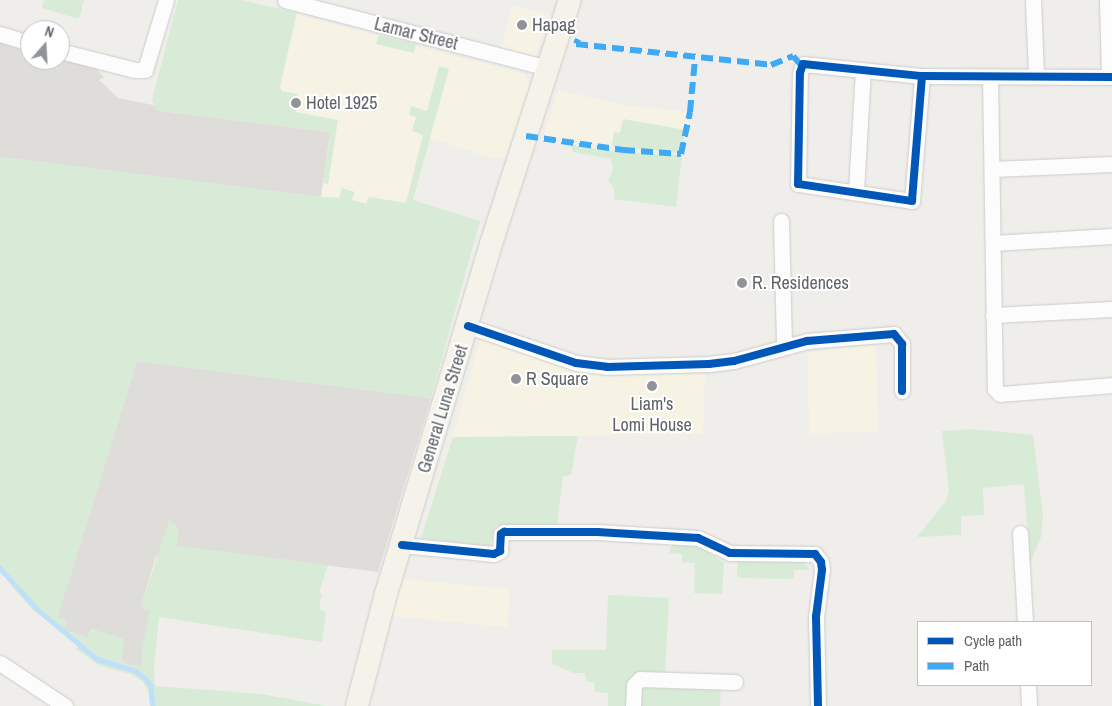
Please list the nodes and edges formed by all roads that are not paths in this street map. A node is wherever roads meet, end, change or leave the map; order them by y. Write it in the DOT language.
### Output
graph roads {
  1 [pos="166,0"];
  2 [pos="285,0"];
  3 [pos="570,0"];
  4 [pos="1033,0"];
  5 [pos="1107,0"];
  6 [pos="0,34"];
  7 [pos="20,40"];
  8 [pos="70,53"];
  9 [pos="548,68"];
  10 [pos="863,71"];
  11 [pos="922,76"];
  12 [pos="1036,76"];
  13 [pos="1110,76"];
  14 [pos="990,77"];
  15 [pos="1112,164"];
  16 [pos="993,169"];
  17 [pos="856,192"];
  18 [pos="782,221"];
  19 [pos="1112,236"];
  20 [pos="994,243"];
  21 [pos="1112,309"];
  22 [pos="993,315"];
  23 [pos="468,326"];
  24 [pos="784,346"];
  25 [pos="1112,385"];
  26 [pos="902,392"];
  27 [pos="1020,533"];
  28 [pos="402,544"];
  29 [pos="1025,621"];
  30 [pos="0,663"];
  31 [pos="735,682"];
  32 [pos="1028,686"];
  33 [pos="65,706"];
  34 [pos="357,706"];
  35 [pos="633,706"];
  36 [pos="818,706"];
  37 [pos="1029,706"];
  1 -- 8 [label="street"];
  2 -- 9 [label="street, Lamar Street"];
  3 -- 9 [label="main road, General Luna Street"];
  4 -- 12 [label="street"];
  5 -- 13 [label="street"];
  6 -- 7 [label="street"];
  9 -- 23 [label="main road, General Luna Street"];
  10 -- 11 [label="street"];
  10 -- 17 [label="street"];
  10 -- 17 [label="street"];
  11 -- 14 [label="street"];
  11 -- 17 [label="street"];
  12 -- 13 [label="street"];
  12 -- 14 [label="street"];
  14 -- 16 [label="street"];
  15 -- 16 [label="street"];
  16 -- 20 [label="street"];
  18 -- 24 [label="street"];
  19 -- 20 [label="street"];
  20 -- 22 [label="street"];
  21 -- 22 [label="street"];
  22 -- 25 [label="street"];
  23 -- 24 [label="street"];
  23 -- 28 [label="main road, General Luna Street"];
  24 -- 26 [label="street"];
  27 -- 29 [label="street"];
  28 -- 34 [label="main road, General Luna Street"];
  28 -- 36 [label="street"];
  30 -- 33 [label="street"];
  31 -- 35 [label="street"];
  32 -- 37 [label="street"];
}
